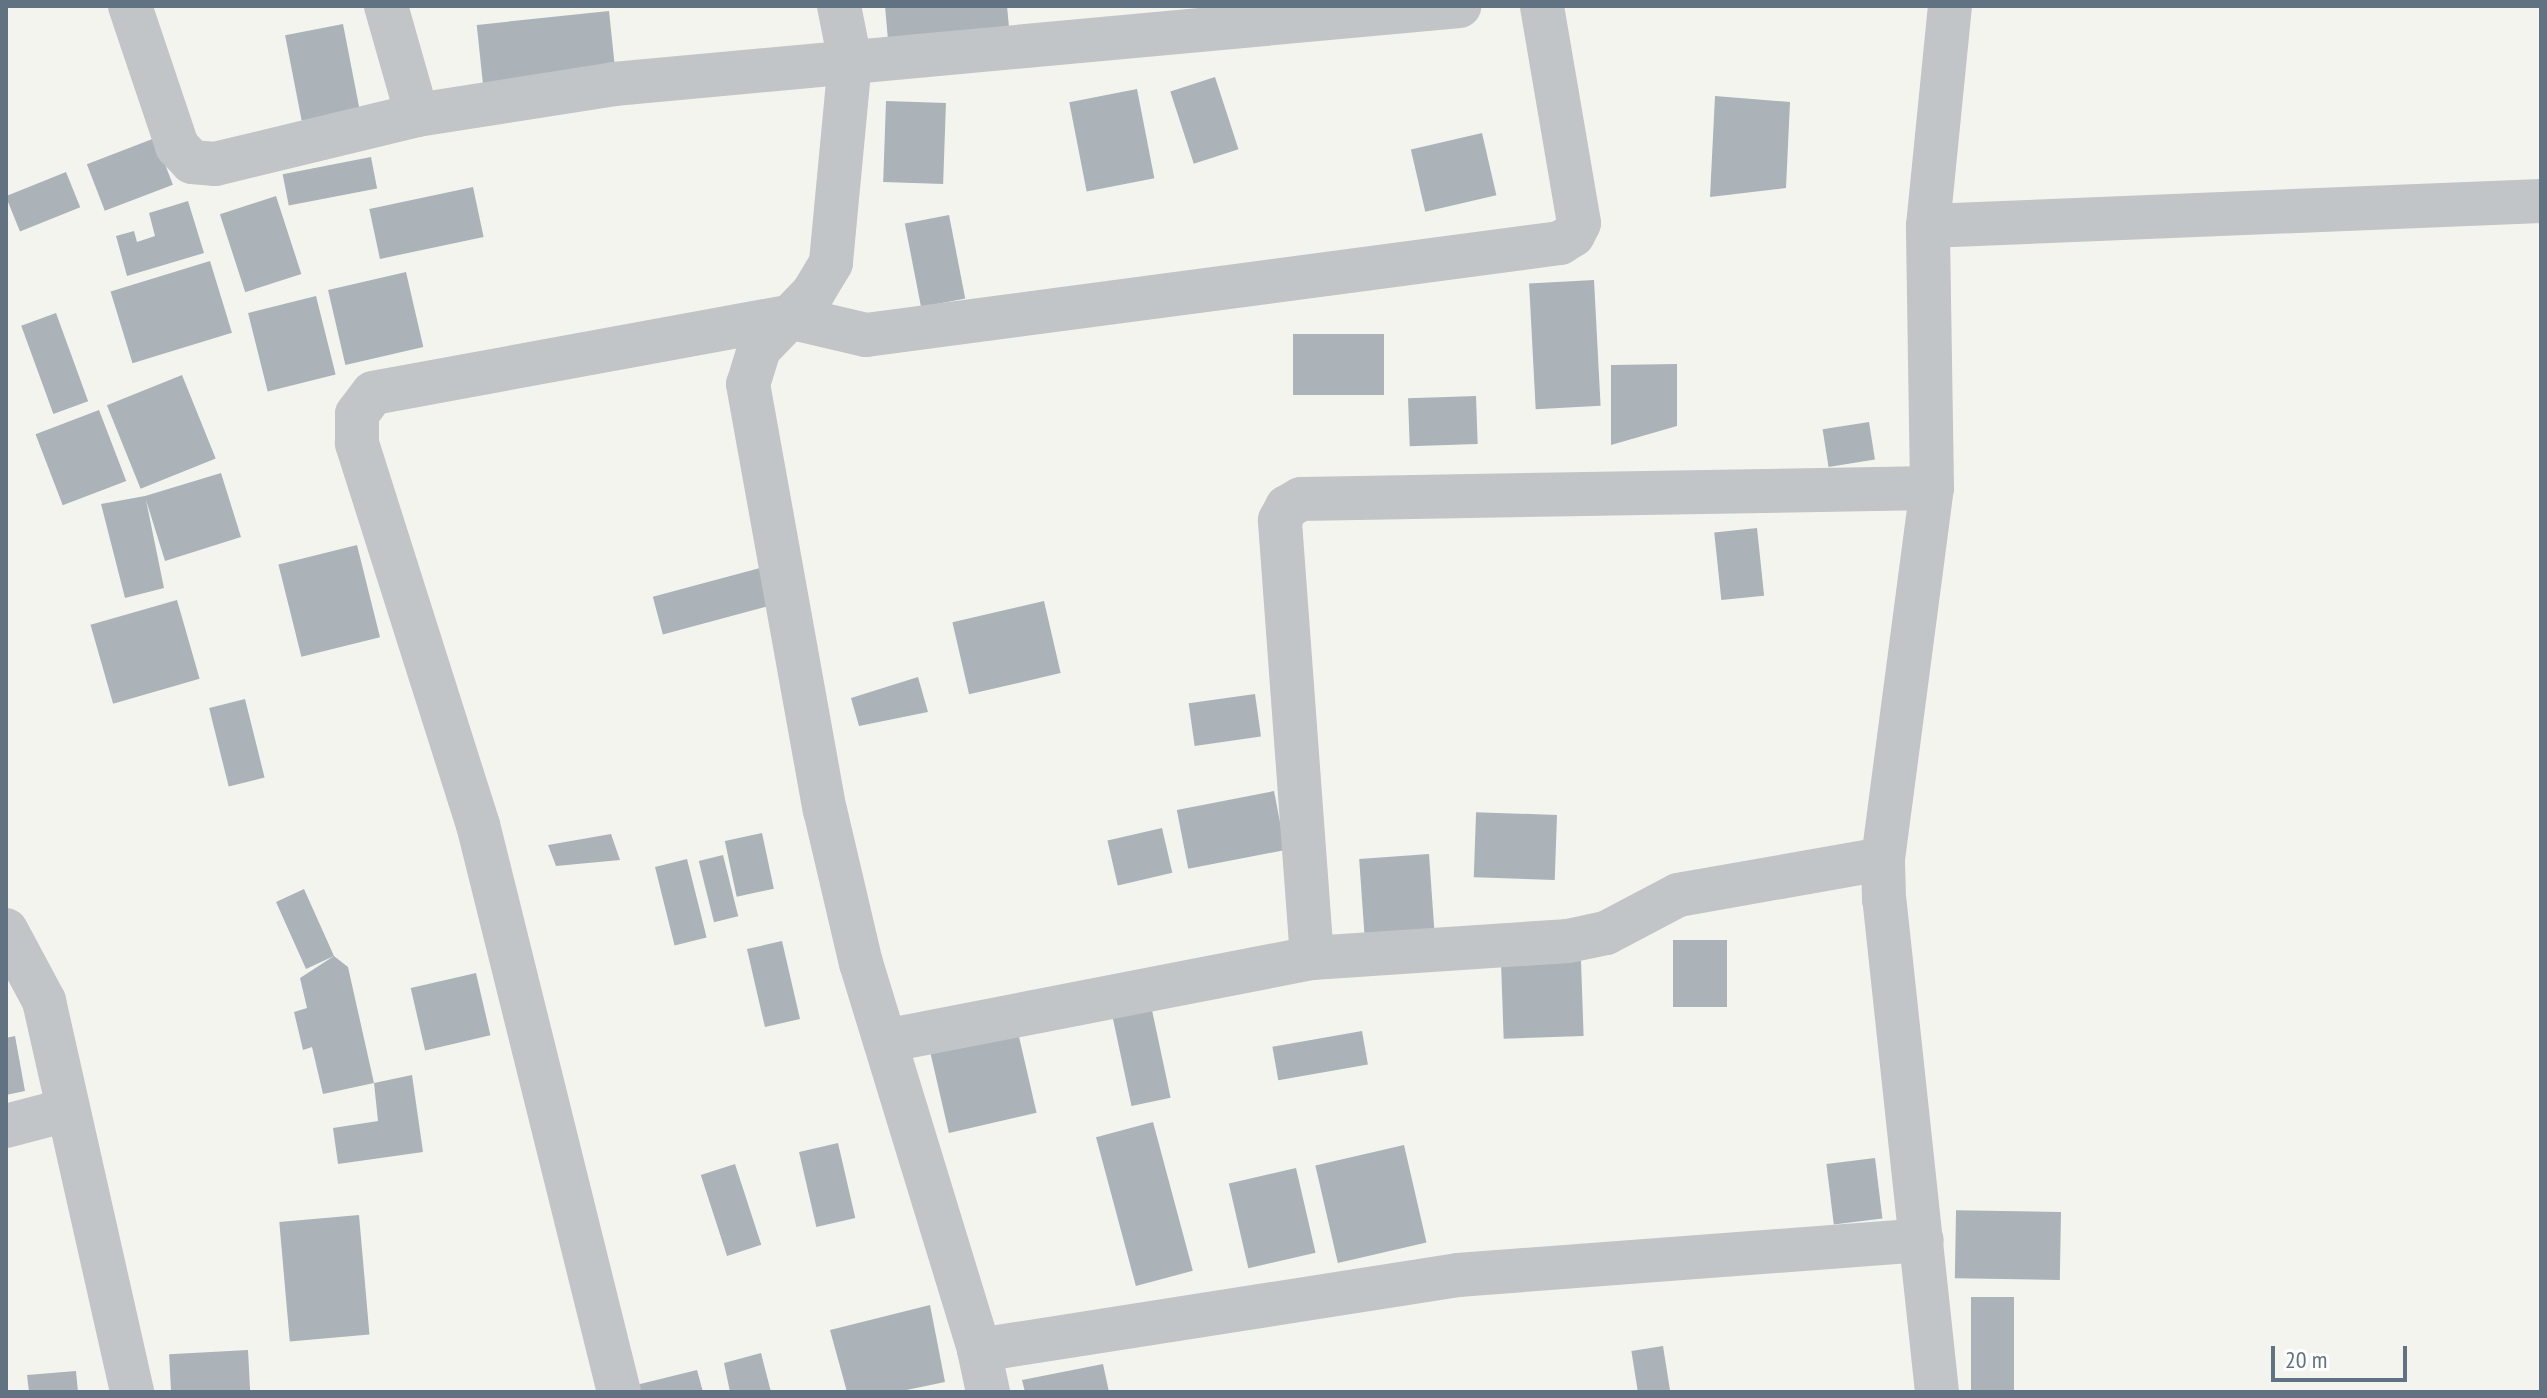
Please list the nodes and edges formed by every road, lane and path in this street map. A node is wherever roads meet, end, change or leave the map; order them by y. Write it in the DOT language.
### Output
graph roads {
  1 [pos="130,6"];
  2 [pos="386,6"];
  3 [pos="839,6"];
  4 [pos="1459,6"];
  5 [pos="1542,6"];
  6 [pos="1950,6"];
  7 [pos="850,61"];
  8 [pos="417,115"];
  9 [pos="2541,201"];
  10 [pos="1928,226"];
  11 [pos="831,263"];
  12 [pos="789,317"];
  13 [pos="866,335"];
  14 [pos="1932,488"];
  15 [pos="1883,859"];
  16 [pos="6,930"];
  17 [pos="1312,958"];
  18 [pos="885,1041"];
  19 [pos="67,1110"];
  20 [pos="6,1126"];
  21 [pos="1922,1240"];
  22 [pos="979,1350"];
  23 [pos="132,1392"];
  24 [pos="619,1392"];
  25 [pos="988,1392"];
  26 [pos="1937,1392"];
  1 -- 8 [label="street"];
  2 -- 8 [label="street"];
  3 -- 7 [label="street"];
  4 -- 7 [label="street"];
  5 -- 13 [label="street"];
  6 -- 10 [label="street"];
  7 -- 8 [label="street"];
  7 -- 11 [label="street"];
  9 -- 10 [label="street"];
  10 -- 14 [label="street"];
  11 -- 12 [label="street"];
  11 -- 13 [label="street"];
  12 -- 13 [label="street"];
  12 -- 18 [label="street"];
  12 -- 24 [label="street"];
  14 -- 15 [label="street"];
  14 -- 17 [label="street"];
  15 -- 17 [label="street"];
  15 -- 21 [label="street"];
  16 -- 19 [label="street"];
  17 -- 18 [label="street"];
  18 -- 22 [label="street"];
  19 -- 20 [label="street"];
  19 -- 23 [label="street"];
  21 -- 22 [label="street"];
  21 -- 26 [label="street"];
  22 -- 25 [label="street"];
}
